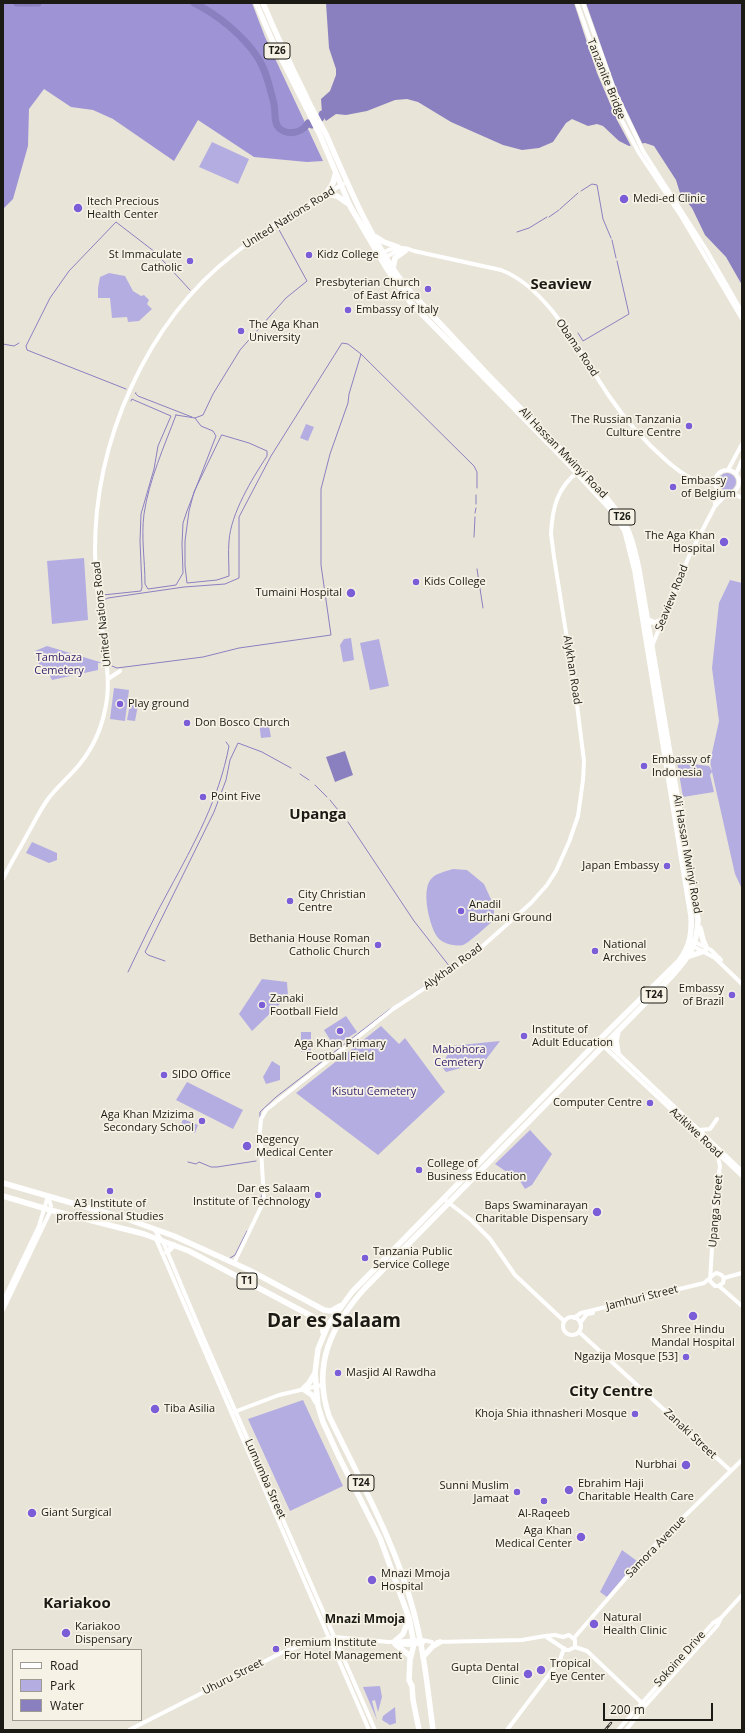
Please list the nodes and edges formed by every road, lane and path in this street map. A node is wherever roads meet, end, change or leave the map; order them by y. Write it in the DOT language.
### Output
graph roads {
  1 [pos="256,3"];
  2 [pos="263,3"];
  3 [pos="577,3"];
  4 [pos="583,3"];
  5 [pos="303,96"];
  6 [pos="322,134"];
  7 [pos="641,152"];
  8 [pos="335,173"];
  9 [pos="346,182"];
  10 [pos="340,186"];
  11 [pos="326,194"];
  12 [pos="350,206"];
  13 [pos="372,234"];
  14 [pos="398,247"];
  15 [pos="414,251"];
  16 [pos="405,252"];
  17 [pos="382,256"];
  18 [pos="393,269"];
  19 [pos="742,312"];
  20 [pos="742,319"];
  21 [pos="742,444"];
  22 [pos="742,460"];
  23 [pos="728,470"];
  24 [pos="579,471"];
  25 [pos="736,474"];
  26 [pos="715,484"];
  27 [pos="740,487"];
  28 [pos="718,490"];
  29 [pos="732,493"];
  30 [pos="727,494"];
  31 [pos="742,498"];
  32 [pos="715,506"];
  33 [pos="646,619"];
  34 [pos="664,619"];
  35 [pos="650,649"];
  36 [pos="120,671"];
  37 [pos="108,679"];
  38 [pos="3,879"];
  39 [pos="698,920"];
  40 [pos="693,943"];
  41 [pos="705,949"];
  42 [pos="689,956"];
  43 [pos="742,984"];
  44 [pos="618,1030"];
  45 [pos="602,1041"];
  46 [pos="618,1053"];
  47 [pos="717,1119"];
  48 [pos="698,1130"];
  49 [pos="717,1148"];
  50 [pos="717,1153"];
  51 [pos="730,1165"];
  52 [pos="720,1166"];
  53 [pos="742,1171"];
  54 [pos="742,1176"];
  55 [pos="3,1183"];
  56 [pos="3,1196"];
  57 [pos="48,1196"];
  58 [pos="446,1201"];
  59 [pos="47,1209"];
  60 [pos="154,1229"];
  61 [pos="159,1239"];
  62 [pos="174,1245"];
  63 [pos="167,1252"];
  64 [pos="234,1263"];
  65 [pos="712,1266"];
  66 [pos="716,1273"];
  67 [pos="742,1273"];
  68 [pos="724,1278"];
  69 [pos="711,1279"];
  70 [pos="719,1286"];
  71 [pos="3,1301"];
  72 [pos="343,1303"];
  73 [pos="742,1306"];
  74 [pos="3,1310"];
  75 [pos="574,1318"];
  76 [pos="564,1321"];
  77 [pos="580,1323"];
  78 [pos="579,1332"];
  79 [pos="321,1338"];
  80 [pos="315,1373"];
  81 [pos="322,1385"];
  82 [pos="315,1386"];
  83 [pos="303,1389"];
  84 [pos="318,1406"];
  85 [pos="234,1412"];
  86 [pos="742,1460"];
  87 [pos="731,1471"];
  88 [pos="742,1595"];
  89 [pos="409,1618"];
  90 [pos="721,1618"];
  91 [pos="545,1636"];
  92 [pos="334,1637"];
  93 [pos="563,1637"];
  94 [pos="329,1638"];
  95 [pos="574,1638"];
  96 [pos="393,1642"];
  97 [pos="414,1642"];
  98 [pos="420,1642"];
  99 [pos="440,1642"];
  100 [pos="575,1647"];
  101 [pos="565,1648"];
  102 [pos="423,1657"];
  103 [pos="410,1660"];
  104 [pos="641,1702"];
  105 [pos="645,1706"];
  106 [pos="129,1730"];
  107 [pos="369,1730"];
  108 [pos="375,1730"];
  109 [pos="419,1730"];
  110 [pos="433,1730"];
  111 [pos="507,1730"];
  112 [pos="618,1730"];
  113 [pos="626,1730"];
  1 -- 5 [label="highway, T26"];
  2 -- 5 [label="highway, T26"];
  3 -- 7 [label="street, Tanzanite Bridge"];
  4 -- 7 [label="street, Tanzanite Bridge"];
  5 -- 6 [label="highway, T26"];
  6 -- 8 [label="highway, Ali Hassan Mwinyi Road / T26"];
  6 -- 9 [label="highway, Ali Hassan Mwinyi Road / T26"];
  7 -- 19 [label="street"];
  7 -- 20 [label="street"];
  8 -- 10 [label="highway, Ali Hassan Mwinyi Road / T26"];
  8 -- 11 [label="highway"];
  9 -- 10 [label="street, United Nations Road"];
  9 -- 13 [label="highway, Ali Hassan Mwinyi Road / T26"];
  10 -- 11 [label="street, United Nations Road"];
  10 -- 12 [label="highway, Ali Hassan Mwinyi Road / T26"];
  11 -- 12 [label="highway"];
  11 -- 37 [label="street, United Nations Road"];
  12 -- 17 [label="highway, Ali Hassan Mwinyi Road / T26"];
  13 -- 14 [label="highway"];
  13 -- 17 [label="highway, Ali Hassan Mwinyi Road / T26"];
  14 -- 15 [label="street, Obama Road"];
  14 -- 17 [label="street"];
  15 -- 16 [label="street"];
  15 -- 26 [label="street, Obama Road"];
  16 -- 17 [label="street"];
  16 -- 18 [label="highway"];
  17 -- 18 [label="highway, Ali Hassan Mwinyi Road / T26"];
  17 -- 24 [label="highway, Ali Hassan Mwinyi Road / T26"];
  18 -- 24 [label="highway, Ali Hassan Mwinyi Road / T26"];
  21 -- 23 [label="street"];
  22 -- 25 [label="street"];
  23 -- 25 [label="street"];
  23 -- 26 [label="street"];
  24 -- 33 [label="highway, Ali Hassan Mwinyi Road / T26"];
  24 -- 35 [label="highway, Ali Hassan Mwinyi Road / T26"];
  24 -- 64 [label="street, Alykhan Road"];
  25 -- 27 [label="street"];
  26 -- 28 [label="street"];
  27 -- 29 [label="street"];
  28 -- 30 [label="street"];
  28 -- 32 [label="street, Seaview Road"];
  29 -- 30 [label="street"];
  29 -- 31 [label="street"];
  30 -- 32 [label="street, Seaview Road"];
  32 -- 34 [label="street, Seaview Road"];
  33 -- 34 [label="highway"];
  33 -- 35 [label="highway, Ali Hassan Mwinyi Road / T26"];
  34 -- 35 [label="street, Seaview Road"];
  35 -- 39 [label="highway, Ali Hassan Mwinyi Road / T26"];
  35 -- 40 [label="highway, Ali Hassan Mwinyi Road / T26"];
  36 -- 37 [label="street"];
  37 -- 38 [label="street, United Nations Road"];
  39 -- 40 [label="highway, Ali Hassan Mwinyi Road / T26"];
  39 -- 41 [label="highway"];
  40 -- 41 [label="street"];
  40 -- 42 [label="highway, T24"];
  40 -- 45 [label="highway, T24"];
  41 -- 42 [label="highway"];
  41 -- 43 [label="street"];
  42 -- 44 [label="highway, T24"];
  44 -- 45 [label="highway, T24"];
  44 -- 46 [label="highway"];
  45 -- 46 [label="street, Azikiwe Road"];
  45 -- 50 [label="street, Azikiwe Road"];
  45 -- 58 [label="highway, T24"];
  46 -- 48 [label="street, Azikiwe Road"];
  47 -- 48 [label="street"];
  48 -- 49 [label="street, Azikiwe Road"];
  49 -- 50 [label="street, Upanga Street"];
  49 -- 53 [label="street, Azikiwe Road"];
  50 -- 51 [label="street, Azikiwe Road"];
  50 -- 52 [label="street, Upanga Street"];
  51 -- 52 [label="street"];
  51 -- 54 [label="street, Azikiwe Road"];
  52 -- 65 [label="street, Upanga Street"];
  55 -- 57 [label="highway, T1"];
  56 -- 59 [label="highway, T1"];
  57 -- 59 [label="street"];
  57 -- 60 [label="highway, T1"];
  58 -- 72 [label="highway, T24"];
  58 -- 76 [label="street"];
  58 -- 81 [label="highway, T24"];
  59 -- 61 [label="highway, T1"];
  59 -- 71 [label="street"];
  59 -- 74 [label="street"];
  60 -- 61 [label="street, Lumumba Street"];
  60 -- 64 [label="highway, T1"];
  61 -- 62 [label="highway, T1"];
  61 -- 63 [label="street, Lumumba Street"];
  61 -- 85 [label="street, Lumumba Street"];
  62 -- 63 [label="highway"];
  62 -- 79 [label="highway, T1"];
  63 -- 85 [label="street, Lumumba Street"];
  64 -- 72 [label="highway, T1"];
  65 -- 66 [label="street"];
  65 -- 69 [label="street, Upanga Street"];
  66 -- 68 [label="street"];
  66 -- 69 [label="street"];
  67 -- 68 [label="street"];
  68 -- 70 [label="street"];
  69 -- 70 [label="street"];
  69 -- 75 [label="street, Jamhuri Street"];
  69 -- 77 [label="street, Jamhuri Street"];
  70 -- 73 [label="street"];
  72 -- 79 [label="highway, T24"];
  75 -- 76 [label="street"];
  75 -- 77 [label="street"];
  76 -- 78 [label="street"];
  77 -- 78 [label="street"];
  78 -- 87 [label="street, Zanaki Street"];
  79 -- 80 [label="highway, T24"];
  80 -- 82 [label="highway, T24"];
  80 -- 83 [label="highway"];
  81 -- 82 [label="street"];
  81 -- 98 [label="highway, T24"];
  82 -- 83 [label="street"];
  82 -- 84 [label="highway, T24"];
  83 -- 84 [label="highway"];
  83 -- 85 [label="street"];
  84 -- 89 [label="highway, T24"];
  85 -- 92 [label="street, Lumumba Street"];
  85 -- 94 [label="street, Lumumba Street"];
  86 -- 87 [label="street, Samora Avenue"];
  87 -- 95 [label="street, Samora Avenue"];
  88 -- 90 [label="street, Sokoine Drive"];
  89 -- 96 [label="highway"];
  89 -- 97 [label="highway, T24"];
  90 -- 104 [label="street, Sokoine Drive"];
  90 -- 105 [label="street, Sokoine Drive"];
  91 -- 93 [label="street, Uhuru Street"];
  91 -- 99 [label="street, Uhuru Street"];
  91 -- 101 [label="street"];
  92 -- 94 [label="street, Uhuru Street"];
  92 -- 96 [label="street, Uhuru Street"];
  92 -- 108 [label="street, Lumumba Street"];
  93 -- 95 [label="street, Uhuru Street"];
  93 -- 101 [label="street"];
  94 -- 106 [label="street, Uhuru Street"];
  94 -- 107 [label="street, Lumumba Street"];
  95 -- 100 [label="street"];
  96 -- 97 [label="street, Uhuru Street"];
  96 -- 103 [label="highway"];
  97 -- 98 [label="street, Uhuru Street"];
  97 -- 103 [label="highway, T24"];
  98 -- 99 [label="street, Uhuru Street"];
  98 -- 102 [label="highway, T24"];
  99 -- 102 [label="highway"];
  100 -- 101 [label="street"];
  100 -- 104 [label="street"];
  101 -- 111 [label="street"];
  102 -- 110 [label="highway, T24"];
  103 -- 109 [label="highway, T24"];
  104 -- 105 [label="street"];
  104 -- 112 [label="street, Sokoine Drive"];
  105 -- 113 [label="street, Sokoine Drive"];
}
